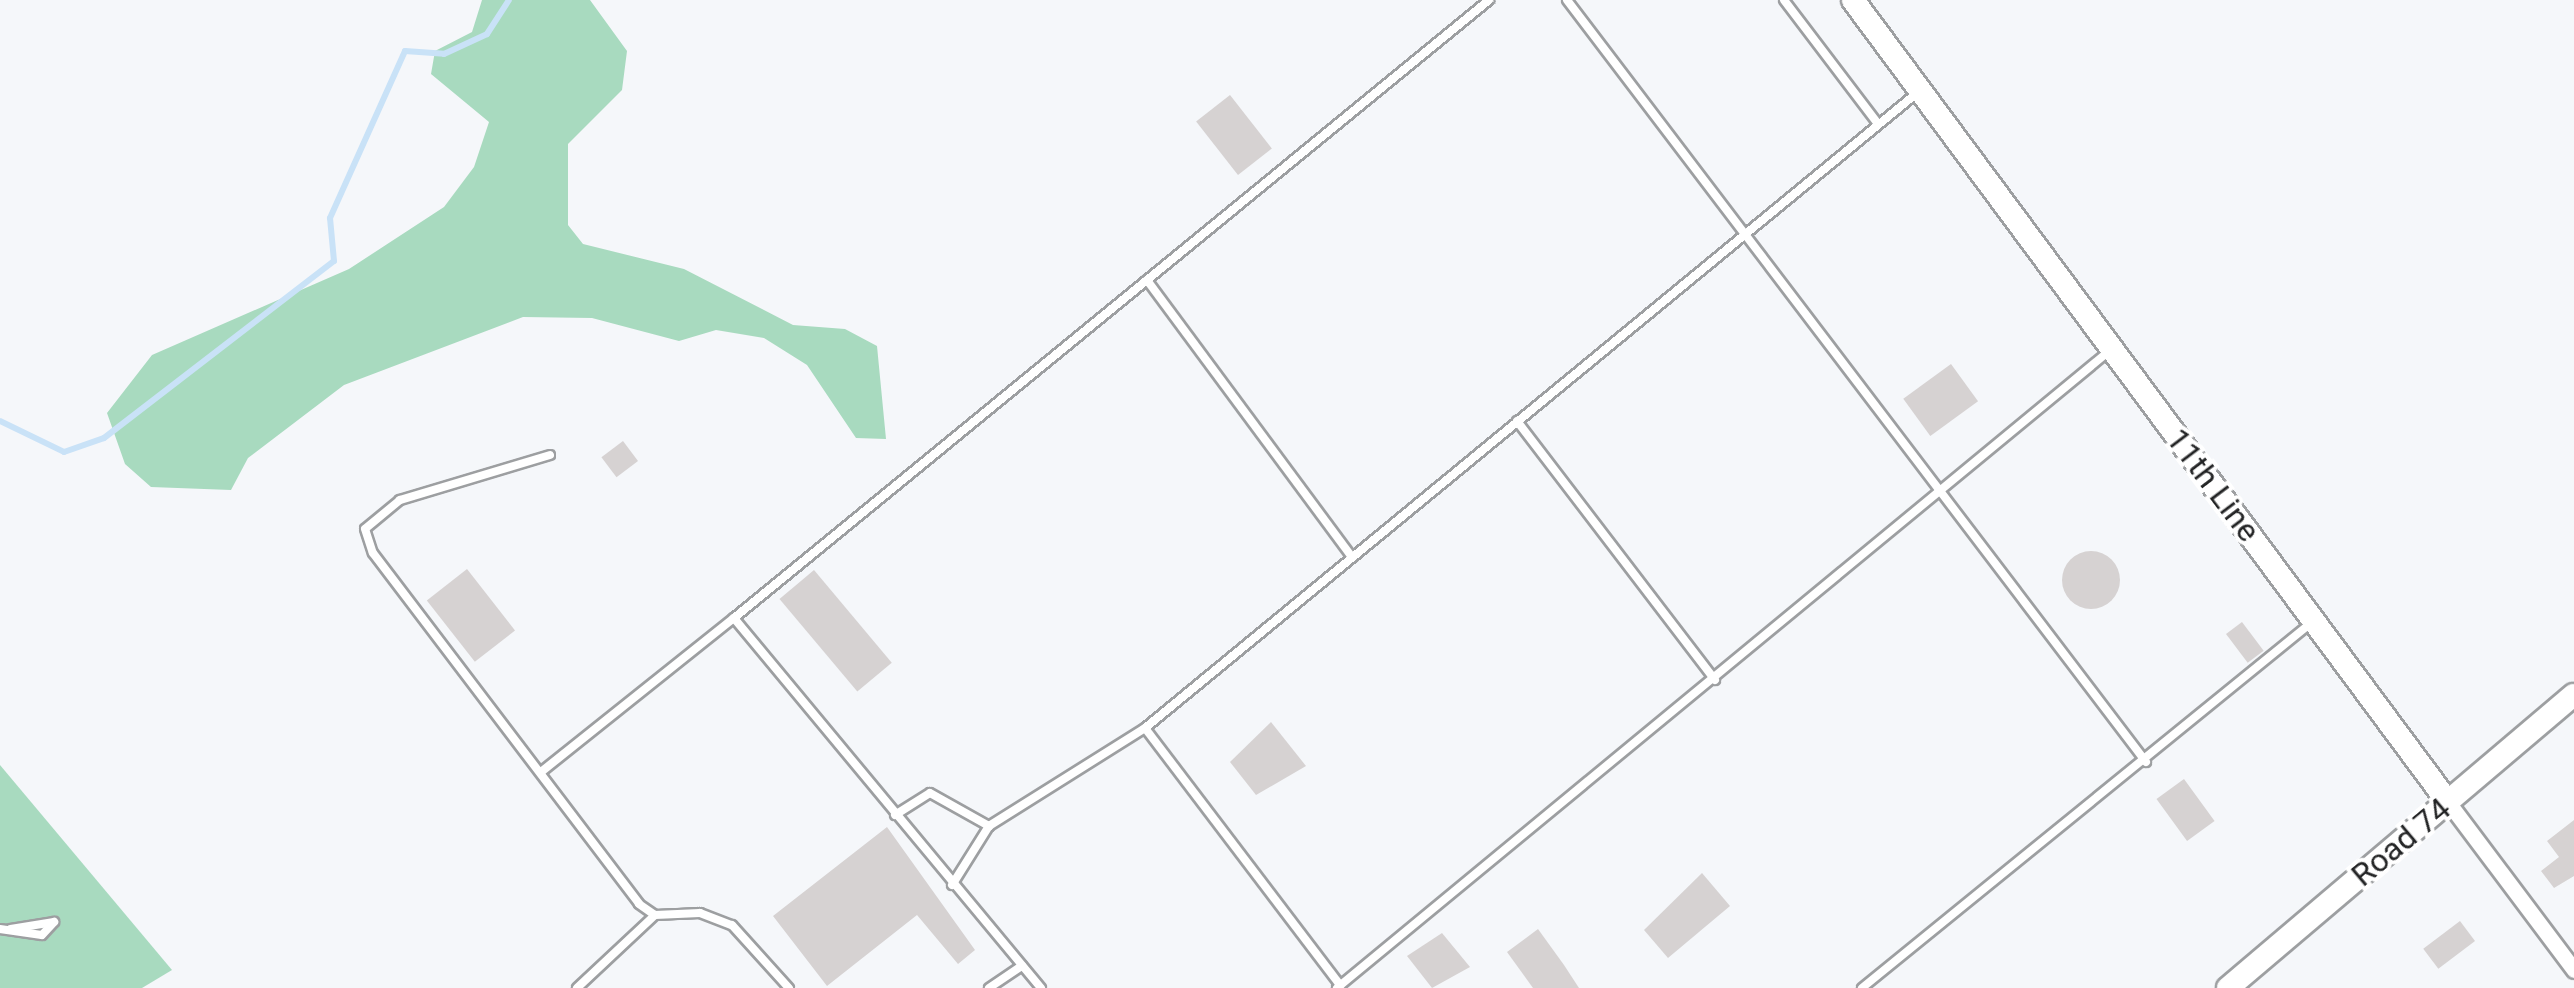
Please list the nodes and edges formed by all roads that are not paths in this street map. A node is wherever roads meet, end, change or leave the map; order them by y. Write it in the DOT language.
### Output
graph roads {
  1 [pos="1489,0"];
  2 [pos="1567,0"];
  3 [pos="1784,0"];
  4 [pos="1853,0"];
  5 [pos="1920,90"];
  6 [pos="1878,124"];
  7 [pos="1743,234"];
  8 [pos="1147,280"];
  9 [pos="2111,350"];
  10 [pos="1517,421"];
  11 [pos="550,455"];
  12 [pos="1938,494"];
  13 [pos="1352,557"];
  14 [pos="734,618"];
  15 [pos="2314,620"];
  16 [pos="1716,680"];
  17 [pos="2574,696"];
  18 [pos="1145,728"];
  19 [pos="2146,762"];
  20 [pos="541,772"];
  21 [pos="2448,802"];
  22 [pos="894,814"];
  23 [pos="989,826"];
  24 [pos="952,885"];
  25 [pos="655,915"];
  26 [pos="0,929"];
  27 [pos="12,929"];
  28 [pos="1022,966"];
  29 [pos="2574,970"];
  30 [pos="1338,987"];
  31 [pos="577,988"];
  32 [pos="789,988"];
  33 [pos="989,988"];
  34 [pos="1041,988"];
  35 [pos="1862,988"];
  36 [pos="2228,988"];
  1 -- 8 [label="lane"];
  2 -- 7 [label="lane"];
  3 -- 6 [label="lane"];
  4 -- 5 [label="main road, 11th Line"];
  5 -- 6 [label="lane"];
  5 -- 9 [label="main road, 11th Line"];
  6 -- 7 [label="lane"];
  7 -- 10 [label="lane"];
  7 -- 12 [label="lane"];
  8 -- 13 [label="lane"];
  8 -- 14 [label="lane"];
  9 -- 12 [label="lane"];
  9 -- 15 [label="main road, 11th Line"];
  10 -- 13 [label="lane"];
  10 -- 16 [label="lane"];
  11 -- 20 [label="lane"];
  12 -- 16 [label="lane"];
  12 -- 19 [label="lane"];
  13 -- 18 [label="lane"];
  14 -- 20 [label="lane"];
  14 -- 22 [label="lane"];
  15 -- 19 [label="lane"];
  15 -- 21 [label="main road, 11th Line"];
  16 -- 30 [label="lane"];
  17 -- 21 [label="main road, Road 74"];
  18 -- 23 [label="lane"];
  18 -- 30 [label="lane"];
  19 -- 35 [label="lane"];
  20 -- 25 [label="lane"];
  21 -- 29 [label="street, 11th Line"];
  21 -- 36 [label="main road, Road 74"];
  22 -- 23 [label="lane"];
  22 -- 24 [label="lane"];
  23 -- 24 [label="lane"];
  24 -- 28 [label="lane"];
  25 -- 31 [label="lane"];
  25 -- 32 [label="lane"];
  26 -- 27 [label="lane"];
  27 -- 27 [label="lane"];
  28 -- 33 [label="lane"];
  28 -- 34 [label="lane"];
}
